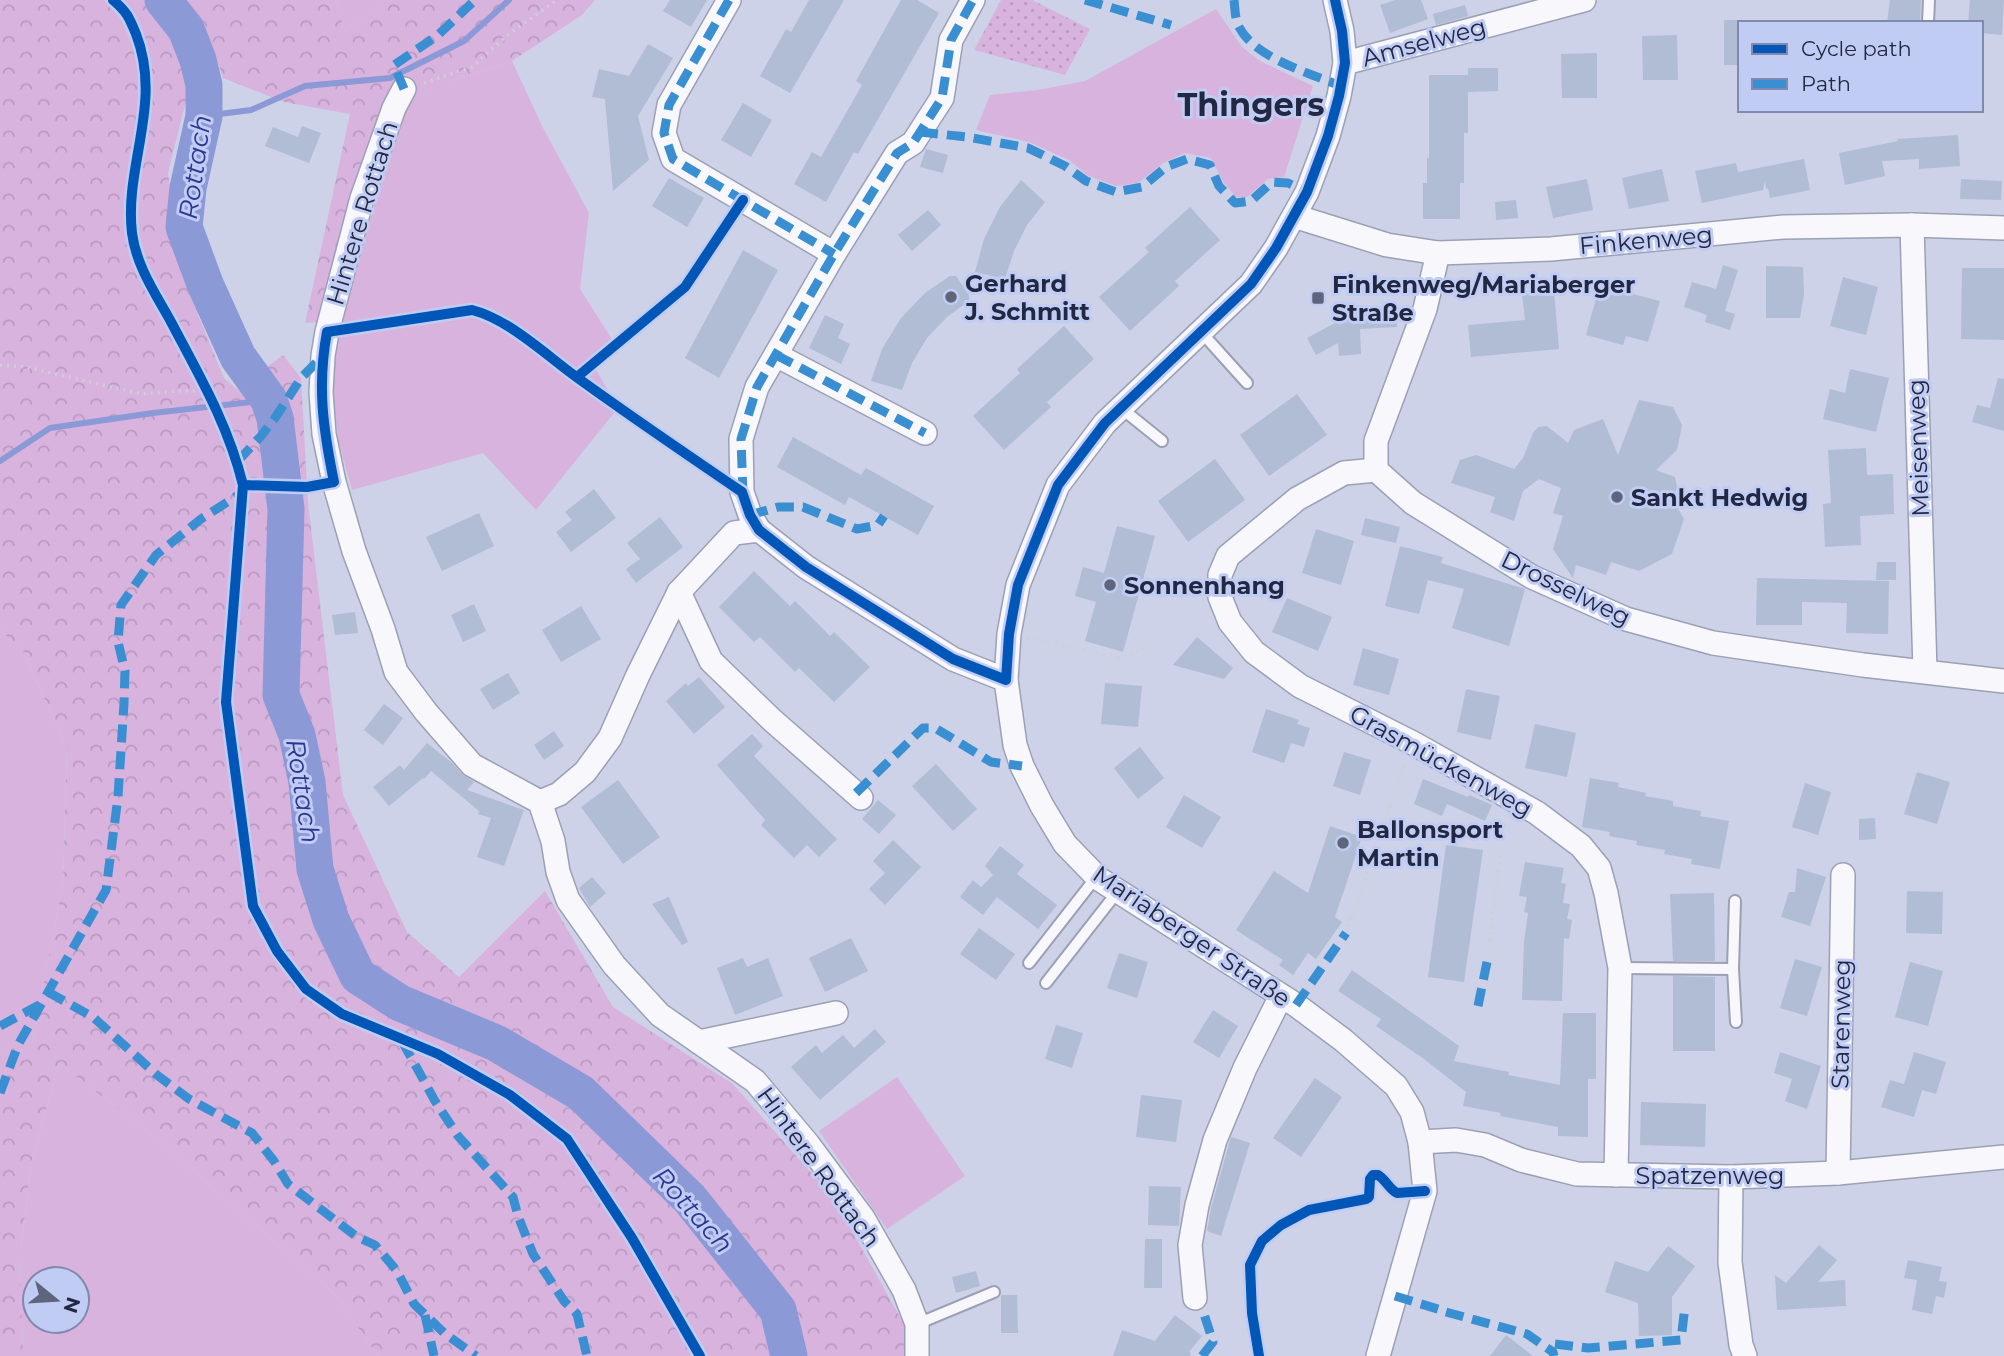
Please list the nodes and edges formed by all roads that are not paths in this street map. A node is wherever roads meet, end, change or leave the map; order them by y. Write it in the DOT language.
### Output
graph roads {
  1 [pos="729,0"];
  2 [pos="973,0"];
  3 [pos="1335,0"];
  4 [pos="1584,0"];
  5 [pos="1929,0"];
  6 [pos="1928,21"];
  7 [pos="1345,63"];
  8 [pos="404,89"];
  9 [pos="1294,216"];
  10 [pos="1912,225"];
  11 [pos="2004,229"];
  12 [pos="1438,253"];
  13 [pos="834,254"];
  14 [pos="1202,332"];
  15 [pos="776,355"];
  16 [pos="1247,383"];
  17 [pos="1121,408"];
  18 [pos="925,433"];
  19 [pos="1161,441"];
  20 [pos="1376,470"];
  21 [pos="759,530"];
  22 [pos="679,592"];
  23 [pos="1925,671"];
  24 [pos="1006,680"];
  25 [pos="2004,681"];
  26 [pos="861,798"];
  27 [pos="540,802"];
  28 [pos="1843,875"];
  29 [pos="1097,876"];
  30 [pos="1118,891"];
  31 [pos="1735,901"];
  32 [pos="1029,963"];
  33 [pos="1620,968"];
  34 [pos="1733,969"];
  35 [pos="1046,983"];
  36 [pos="1281,996"];
  37 [pos="836,1013"];
  38 [pos="1736,1021"];
  39 [pos="699,1042"];
  40 [pos="1420,1142"];
  41 [pos="2004,1157"];
  42 [pos="1838,1173"];
  43 [pos="1616,1175"];
  44 [pos="1731,1177"];
  45 [pos="994,1292"];
  46 [pos="1195,1298"];
  47 [pos="917,1324"];
  48 [pos="917,1356"];
  49 [pos="1378,1356"];
  50 [pos="1745,1356"];
  1 -- 13 [label="street"];
  2 -- 13 [label="street"];
  3 -- 7 [label="street, Mariaberger Straße"];
  4 -- 7 [label="street, Amselweg"];
  5 -- 6 [label="lane"];
  7 -- 9 [label="street, Mariaberger Straße"];
  8 -- 27 [label="street, Hintere Rottach"];
  9 -- 12 [label="street, Finkenweg"];
  9 -- 14 [label="street, Mariaberger Straße"];
  10 -- 11 [label="street, Finkenweg"];
  10 -- 12 [label="street, Finkenweg"];
  10 -- 23 [label="street, Meisenweg"];
  12 -- 20 [label="street"];
  13 -- 15 [label="street"];
  14 -- 16 [label="lane"];
  14 -- 17 [label="street, Mariaberger Straße"];
  15 -- 18 [label="street"];
  15 -- 21 [label="street"];
  17 -- 19 [label="lane"];
  17 -- 24 [label="street, Mariaberger Straße"];
  20 -- 23 [label="street, Drosselweg"];
  20 -- 33 [label="street, Grasmückenweg"];
  21 -- 22 [label="street"];
  21 -- 24 [label="street"];
  22 -- 26 [label="street"];
  22 -- 27 [label="street"];
  23 -- 25 [label="street, Drosselweg"];
  24 -- 29 [label="street, Mariaberger Straße"];
  27 -- 39 [label="street, Hintere Rottach"];
  28 -- 42 [label="street, Starenweg"];
  29 -- 30 [label="street, Mariaberger Straße"];
  29 -- 32 [label="lane"];
  30 -- 35 [label="lane"];
  30 -- 36 [label="street, Mariaberger Straße"];
  31 -- 34 [label="lane"];
  33 -- 34 [label="lane"];
  33 -- 43 [label="street, Grasmückenweg"];
  34 -- 38 [label="lane"];
  36 -- 40 [label="street, Mariaberger Straße"];
  36 -- 46 [label="street"];
  37 -- 39 [label="street"];
  39 -- 47 [label="street, Hintere Rottach"];
  40 -- 43 [label="street, Spatzenweg"];
  40 -- 49 [label="street, Mariaberger Straße"];
  41 -- 42 [label="street, Spatzenweg"];
  42 -- 44 [label="street, Spatzenweg"];
  43 -- 44 [label="street, Spatzenweg"];
  44 -- 50 [label="street"];
  45 -- 47 [label="lane"];
  47 -- 48 [label="street, Hintere Rottach"];
}
